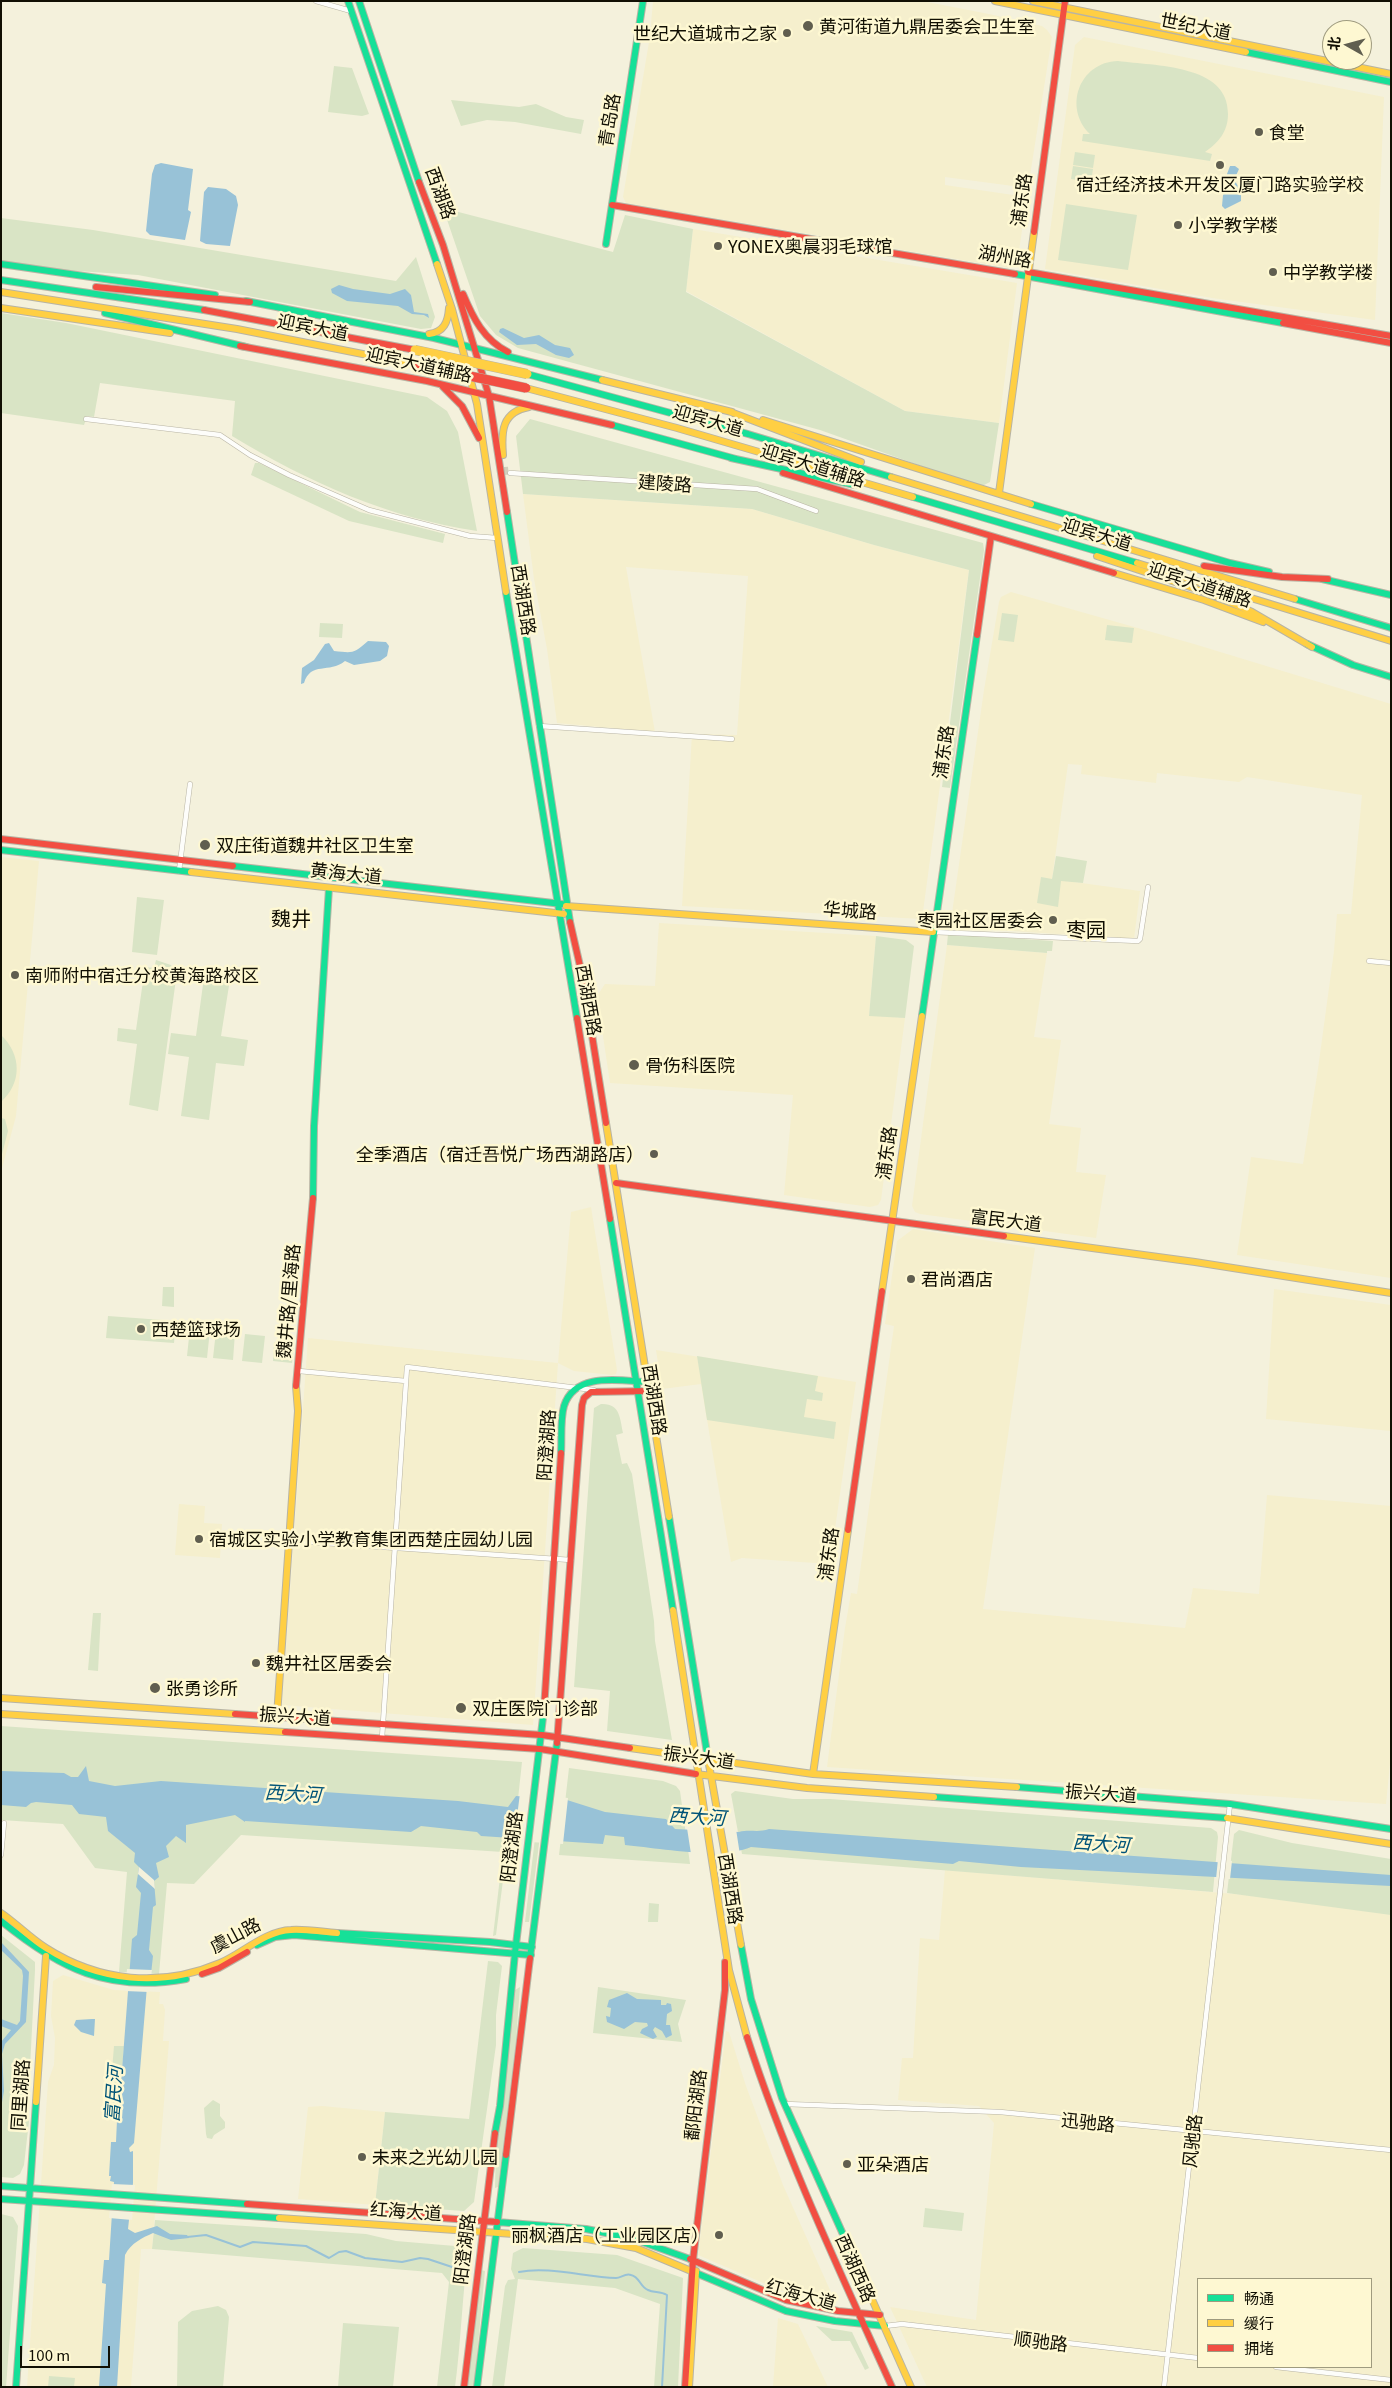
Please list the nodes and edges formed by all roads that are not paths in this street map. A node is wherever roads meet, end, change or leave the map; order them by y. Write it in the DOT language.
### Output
graph roads {
  1 [pos="316,1"];
  2 [pos="348,1"];
  3 [pos="359,1"];
  4 [pos="643,1"];
  5 [pos="995,1"];
  6 [pos="1033,1"];
  7 [pos="1064,9"];
  8 [pos="351,11"];
  9 [pos="1391,74"];
  10 [pos="1391,82"];
  11 [pos="612,205"];
  12 [pos="428,242"];
  13 [pos="606,244"];
  14 [pos="443,245"];
  15 [pos="1,264"];
  16 [pos="1028,274"];
  17 [pos="4,280"];
  18 [pos="1,294"];
  19 [pos="250,302"];
  20 [pos="1,308"];
  21 [pos="399,331"];
  22 [pos="1391,336"];
  23 [pos="1391,343"];
  24 [pos="462,344"];
  25 [pos="246,347"];
  26 [pos="475,348"];
  27 [pos="531,361"];
  28 [pos="406,377"];
  29 [pos="475,392"];
  30 [pos="490,396"];
  31 [pos="538,407"];
  32 [pos="728,411"];
  33 [pos="86,419"];
  34 [pos="731,458"];
  35 [pos="506,472"];
  36 [pos="907,481"];
  37 [pos="999,493"];
  38 [pos="927,500"];
  39 [pos="492,506"];
  40 [pos="816,511"];
  41 [pos="511,534"];
  42 [pos="991,536"];
  43 [pos="497,538"];
  44 [pos="1067,542"];
  45 [pos="1165,559"];
  46 [pos="1328,580"];
  47 [pos="1391,596"];
  48 [pos="1391,628"];
  49 [pos="1391,642"];
  50 [pos="1312,647"];
  51 [pos="1391,677"];
  52 [pos="539,726"];
  53 [pos="732,738"];
  54 [pos="190,784"];
  55 [pos="1,839"];
  56 [pos="1,850"];
  57 [pos="180,859"];
  58 [pos="179,871"];
  59 [pos="1148,887"];
  60 [pos="329,888"];
  61 [pos="562,908"];
  62 [pos="933,932"];
  63 [pos="1369,961"];
  64 [pos="1391,963"];
  65 [pos="616,1183"];
  66 [pos="892,1222"];
  67 [pos="1391,1293"];
  68 [pos="299,1371"];
  69 [pos="406,1381"];
  70 [pos="636,1387"];
  71 [pos="649,1387"];
  72 [pos="573,1389"];
  73 [pos="600,1391"];
  74 [pos="295,1541"];
  75 [pos="394,1548"];
  76 [pos="554,1559"];
  77 [pos="571,1560"];
  78 [pos="1,1698"];
  79 [pos="1,1714"];
  80 [pos="277,1716"];
  81 [pos="382,1724"];
  82 [pos="542,1735"];
  83 [pos="558,1737"];
  84 [pos="382,1738"];
  85 [pos="540,1749"];
  86 [pos="556,1750"];
  87 [pos="695,1758"];
  88 [pos="709,1759"];
  89 [pos="696,1774"];
  90 [pos="813,1774"];
  91 [pos="711,1775"];
  92 [pos="1230,1804"];
  93 [pos="1228,1818"];
  94 [pos="4,1823"];
  95 [pos="1391,1829"];
  96 [pos="1391,1844"];
  97 [pos="1,1855"];
  98 [pos="1,1913"];
  99 [pos="1,1921"];
  100 [pos="516,1949"];
  101 [pos="532,1951"];
  102 [pos="725,1953"];
  103 [pos="46,1956"];
  104 [pos="128,1980"];
  105 [pos="785,2104"];
  106 [pos="1193,2133"];
  107 [pos="1391,2150"];
  108 [pos="1,2186"];
  109 [pos="30,2188"];
  110 [pos="1,2199"];
  111 [pos="29,2201"];
  112 [pos="484,2222"];
  113 [pos="498,2223"];
  114 [pos="482,2232"];
  115 [pos="497,2233"];
  116 [pos="693,2260"];
  117 [pos="695,2272"];
  118 [pos="858,2314"];
  119 [pos="880,2315"];
  120 [pos="862,2324"];
  121 [pos="885,2326"];
  122 [pos="1168,2356"];
  123 [pos="1197,2358"];
  124 [pos="1285,2368"];
  125 [pos="1391,2380"];
  126 [pos="16,2387"];
  127 [pos="464,2387"];
  128 [pos="477,2387"];
  129 [pos="685,2387"];
  130 [pos="689,2387"];
  131 [pos="892,2387"];
  132 [pos="911,2387"];
  133 [pos="1164,2387"];
  1 -- 8 [label="street"];
  2 -- 8 [label="main road, 西湖路"];
  3 -- 14 [label="main road, 西湖路"];
  4 -- 11 [label="main road, 青岛路"];
  5 -- 7 [label="main road, 世纪大道"];
  6 -- 7 [label="main road, 世纪大道"];
  7 -- 9 [label="main road, 世纪大道"];
  7 -- 10 [label="main road, 世纪大道"];
  7 -- 16 [label="main road, 浦东路"];
  8 -- 12 [label="main road, 西湖路"];
  11 -- 13 [label="main road, 青岛路"];
  11 -- 16 [label="main road, 湖州路"];
  12 -- 21 [label="main road"];
  12 -- 24 [label="main road, 西湖路"];
  14 -- 26 [label="main road, 西湖路"];
  14 -- 27 [label="main road"];
  15 -- 19 [label="main road, 迎宾大道辅路"];
  16 -- 22 [label="main road, 湖州路"];
  16 -- 23 [label="main road, 湖州路"];
  16 -- 37 [label="main road, 浦东路"];
  17 -- 19 [label="main road"];
  17 -- 36 [label="main road, 迎宾大道, bridge"];
  18 -- 25 [label="main road"];
  18 -- 38 [label="main road, 迎宾大道, bridge"];
  19 -- 21 [label="main road, 迎宾大道辅路"];
  20 -- 25 [label="main road, 迎宾大道辅路"];
  21 -- 24 [label="main road, 迎宾大道辅路"];
  24 -- 26 [label="main road, 迎宾大道辅路"];
  24 -- 29 [label="main road, 西湖路"];
  25 -- 28 [label="main road, 迎宾大道辅路"];
  26 -- 27 [label="main road, 迎宾大道辅路"];
  26 -- 30 [label="main road, 西湖路"];
  27 -- 32 [label="main road, 迎宾大道辅路"];
  28 -- 29 [label="main road, 迎宾大道辅路"];
  28 -- 39 [label="main road"];
  29 -- 30 [label="main road, 迎宾大道辅路"];
  29 -- 39 [label="main road, 西湖西路"];
  30 -- 31 [label="main road, 迎宾大道辅路"];
  30 -- 41 [label="main road, 西湖西路"];
  31 -- 34 [label="main road, 迎宾大道辅路"];
  31 -- 35 [label="main road"];
  32 -- 36 [label="main road"];
  32 -- 37 [label="main road, 迎宾大道辅路"];
  33 -- 43 [label="street"];
  34 -- 38 [label="main road"];
  34 -- 42 [label="main road, 迎宾大道辅路"];
  35 -- 40 [label="street, 建陵路"];
  35 -- 41 [label="main road"];
  36 -- 45 [label="main road, 迎宾大道"];
  37 -- 46 [label="main road, 迎宾大道辅路"];
  38 -- 44 [label="main road, 迎宾大道"];
  39 -- 43 [label="main road, 西湖西路"];
  41 -- 52 [label="main road, 西湖西路"];
  42 -- 50 [label="main road, 迎宾大道辅路"];
  42 -- 62 [label="main road, 浦东路"];
  43 -- 61 [label="main road, 西湖西路"];
  44 -- 49 [label="main road, 迎宾大道"];
  44 -- 50 [label="main road"];
  45 -- 46 [label="main road"];
  45 -- 48 [label="main road, 迎宾大道"];
  46 -- 47 [label="main road, 迎宾大道辅路"];
  50 -- 51 [label="main road, 迎宾大道辅路"];
  52 -- 53 [label="street"];
  52 -- 61 [label="main road, 西湖西路"];
  54 -- 57 [label="street"];
  55 -- 57 [label="main road, 黄海大道"];
  56 -- 58 [label="main road, 黄海大道"];
  57 -- 58 [label="street"];
  57 -- 61 [label="main road, 黄海大道"];
  58 -- 60 [label="main road, 黄海大道"];
  59 -- 62 [label="street, 华城路"];
  60 -- 61 [label="main road, 黄海大道"];
  60 -- 68 [label="main road, 魏井路/里海路"];
  61 -- 62 [label="main road, 华城路"];
  61 -- 65 [label="main road, 西湖西路"];
  61 -- 70 [label="main road, 西湖西路"];
  62 -- 66 [label="main road, 浦东路"];
  63 -- 64 [label="street"];
  65 -- 66 [label="main road, 富民大道"];
  65 -- 71 [label="main road, 西湖西路"];
  66 -- 67 [label="main road, 富民大道"];
  66 -- 90 [label="main road, 浦东路"];
  68 -- 69 [label="street"];
  68 -- 80 [label="main road, 魏井路/里海路"];
  69 -- 72 [label="street"];
  69 -- 75 [label="street"];
  70 -- 71 [label="main road, 阳澄湖路"];
  70 -- 72 [label="main road, 阳澄湖路"];
  70 -- 73 [label="main road, 阳澄湖路"];
  70 -- 87 [label="main road, 西湖西路"];
  71 -- 88 [label="main road, 西湖西路"];
  72 -- 73 [label="street"];
  72 -- 76 [label="main road, 阳澄湖路"];
  73 -- 77 [label="main road, 阳澄湖路"];
  74 -- 75 [label="street"];
  75 -- 76 [label="street"];
  75 -- 81 [label="street"];
  76 -- 77 [label="street"];
  76 -- 82 [label="main road, 阳澄湖路"];
  77 -- 83 [label="main road, 阳澄湖路"];
  78 -- 80 [label="main road, 振兴大道"];
  79 -- 84 [label="main road, 振兴大道"];
  80 -- 81 [label="main road, 振兴大道"];
  81 -- 82 [label="main road, 振兴大道"];
  81 -- 84 [label="street"];
  82 -- 83 [label="main road, 振兴大道"];
  82 -- 85 [label="main road, 阳澄湖路"];
  83 -- 86 [label="main road, 阳澄湖路"];
  83 -- 87 [label="main road, 振兴大道"];
  84 -- 85 [label="main road, 振兴大道"];
  85 -- 86 [label="main road, 振兴大道"];
  85 -- 100 [label="main road, 阳澄湖路"];
  86 -- 89 [label="main road, 振兴大道"];
  86 -- 101 [label="main road, 阳澄湖路"];
  87 -- 88 [label="main road, 振兴大道"];
  87 -- 89 [label="main road, 西湖西路"];
  88 -- 90 [label="main road, 振兴大道"];
  88 -- 91 [label="main road, 西湖西路"];
  89 -- 91 [label="main road, 振兴大道"];
  89 -- 102 [label="main road, 西湖西路"];
  90 -- 92 [label="main road, 振兴大道"];
  91 -- 93 [label="main road, 振兴大道"];
  91 -- 105 [label="main road, 西湖西路"];
  92 -- 93 [label="street, 风驰路"];
  92 -- 95 [label="main road, 振兴大道"];
  93 -- 96 [label="main road, 振兴大道"];
  93 -- 106 [label="street, 风驰路"];
  94 -- 97 [label="street"];
  98 -- 104 [label="main road, 虞山路"];
  99 -- 103 [label="main road, 虞山路"];
  100 -- 101 [label="main road, 虞山路"];
  100 -- 104 [label="main road, 虞山路"];
  100 -- 112 [label="main road, 阳澄湖路"];
  101 -- 113 [label="main road, 阳澄湖路"];
  102 -- 116 [label="main road, 鄱阳湖路"];
  102 -- 118 [label="main road, 西湖西路"];
  103 -- 104 [label="main road, 虞山路"];
  103 -- 109 [label="main road, 同里湖路"];
  105 -- 106 [label="street, 迅驰路"];
  105 -- 119 [label="main road, 西湖西路"];
  106 -- 107 [label="street, 迅驰路"];
  106 -- 122 [label="street, 风驰路"];
  108 -- 109 [label="main road, 红海大道"];
  109 -- 111 [label="main road, 同里湖路"];
  109 -- 112 [label="main road, 红海大道"];
  110 -- 111 [label="main road, 红海大道"];
  111 -- 114 [label="main road, 红海大道"];
  111 -- 126 [label="main road, 同里湖路"];
  112 -- 113 [label="main road, 红海大道"];
  112 -- 114 [label="main road, 阳澄湖路"];
  113 -- 115 [label="main road, 阳澄湖路"];
  113 -- 116 [label="main road, 红海大道"];
  114 -- 115 [label="main road, 红海大道"];
  114 -- 127 [label="main road, 阳澄湖路"];
  115 -- 117 [label="main road, 红海大道"];
  115 -- 128 [label="main road, 阳澄湖路"];
  116 -- 117 [label="main road, 鄱阳湖路"];
  116 -- 118 [label="main road, 红海大道"];
  117 -- 120 [label="main road, 红海大道"];
  117 -- 129 [label="main road, 鄱阳湖路"];
  117 -- 130 [label="main road, 鄱阳湖路"];
  118 -- 119 [label="main road, 红海大道"];
  118 -- 120 [label="main road, 西湖西路"];
  119 -- 121 [label="main road, 西湖西路"];
  120 -- 121 [label="main road, 红海大道"];
  120 -- 131 [label="main road, 西湖西路"];
  121 -- 122 [label="street, 顺驰路"];
  121 -- 132 [label="main road, 西湖西路"];
  122 -- 123 [label="street, 顺驰路"];
  122 -- 133 [label="street, 风驰路"];
  124 -- 125 [label="street"];
}
